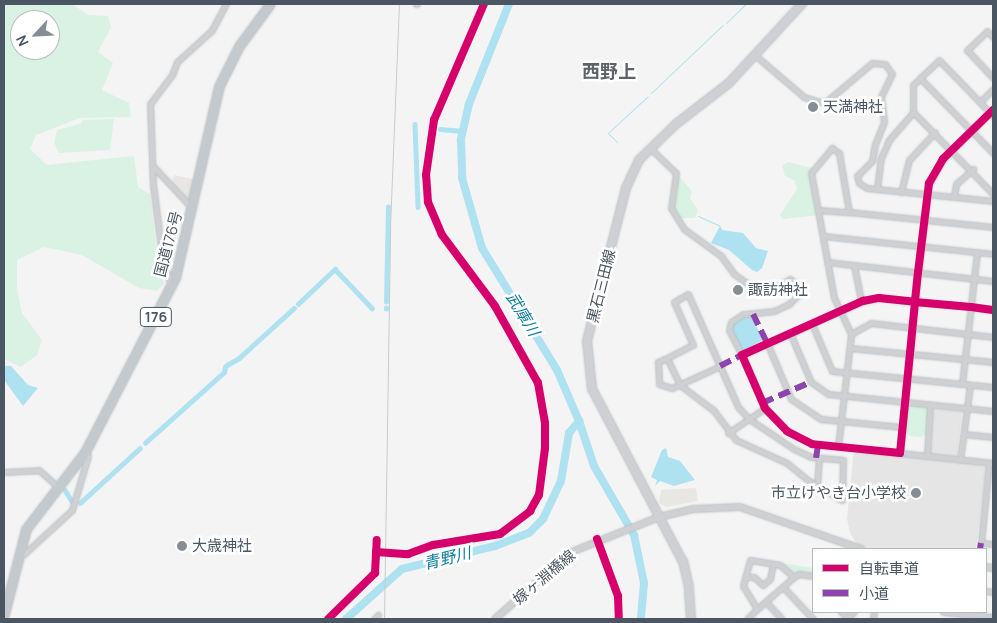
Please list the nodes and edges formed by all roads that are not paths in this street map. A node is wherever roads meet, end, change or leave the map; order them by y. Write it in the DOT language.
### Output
graph roads {
  1 [pos="226,4"];
  2 [pos="270,4"];
  3 [pos="802,4"];
  4 [pos="993,37"];
  5 [pos="756,56"];
  6 [pos="920,78"];
  7 [pos="993,78"];
  8 [pos="993,89"];
  9 [pos="980,102"];
  10 [pos="913,112"];
  11 [pos="992,112"];
  12 [pos="971,131"];
  13 [pos="935,132"];
  14 [pos="650,148"];
  15 [pos="953,150"];
  16 [pos="993,153"];
  17 [pos="152,165"];
  18 [pos="973,170"];
  19 [pos="877,189"];
  20 [pos="901,192"];
  21 [pos="928,194"];
  22 [pos="993,194"];
  23 [pos="954,197"];
  24 [pos="993,201"];
  25 [pos="192,208"];
  26 [pos="818,210"];
  27 [pos="849,212"];
  28 [pos="925,220"];
  29 [pos="993,227"];
  30 [pos="823,236"];
  31 [pos="921,247"];
  32 [pos="978,253"];
  33 [pos="993,254"];
  34 [pos="827,262"];
  35 [pos="854,265"];
  36 [pos="918,272"];
  37 [pos="974,279"];
  38 [pos="993,281"];
  39 [pos="171,287"];
  40 [pos="861,302"];
  41 [pos="915,302"];
  42 [pos="971,307"];
  43 [pos="993,310"];
  44 [pos="840,311"];
  45 [pos="812,324"];
  46 [pos="912,328"];
  47 [pos="790,333"];
  48 [pos="851,334"];
  49 [pos="968,334"];
  50 [pos="993,337"];
  51 [pos="767,343"];
  52 [pos="850,348"];
  53 [pos="910,353"];
  54 [pos="742,354"];
  55 [pos="666,358"];
  56 [pos="965,359"];
  57 [pos="993,362"];
  58 [pos="720,366"];
  59 [pos="847,372"];
  60 [pos="907,378"];
  61 [pos="680,384"];
  62 [pos="962,384"];
  63 [pos="970,385"];
  64 [pos="993,387"];
  65 [pos="844,396"];
  66 [pos="905,402"];
  67 [pos="930,406"];
  68 [pos="765,408"];
  69 [pos="967,409"];
  70 [pos="993,412"];
  71 [pos="749,419"];
  72 [pos="841,421"];
  73 [pos="902,427"];
  74 [pos="728,433"];
  75 [pos="964,434"];
  76 [pos="993,437"];
  77 [pos="838,447"];
  78 [pos="85,452"];
  79 [pos="900,453"];
  80 [pos="927,456"];
  81 [pos="818,458"];
  82 [pos="960,460"];
  83 [pos="991,463"];
  84 [pos="4,472"];
  85 [pos="817,486"];
  86 [pos="58,487"];
  87 [pos="656,518"];
  88 [pos="993,544"];
  89 [pos="858,548"];
  90 [pos="18,555"];
  91 [pos="773,564"];
  92 [pos="812,576"];
  93 [pos="745,577"];
  94 [pos="794,578"];
  95 [pos="783,587"];
  96 [pos="6,596"];
  97 [pos="766,602"];
  98 [pos="757,609"];
  99 [pos="4,614"];
  100 [pos="955,615"];
  101 [pos="993,617"];
  102 [pos="495,619"];
  103 [pos="691,619"];
  104 [pos="748,619"];
  105 [pos="782,619"];
  106 [pos="813,619"];
  1 -- 17 [label="street"];
  2 -- 25 [label="highway, 国道176号 / 176"];
  3 -- 5 [label="main road, 黒石三田線"];
  4 -- 7 [label="street"];
  5 -- 14 [label="main road, 黒石三田線"];
  5 -- 19 [label="street"];
  6 -- 9 [label="street"];
  6 -- 10 [label="street"];
  6 -- 12 [label="street"];
  8 -- 9 [label="street"];
  9 -- 11 [label="street"];
  10 -- 13 [label="street"];
  10 -- 19 [label="street"];
  11 -- 12 [label="street"];
  12 -- 15 [label="street"];
  12 -- 16 [label="street"];
  13 -- 15 [label="street"];
  13 -- 20 [label="street"];
  14 -- 54 [label="street"];
  14 -- 87 [label="main road, 黒石三田線"];
  15 -- 18 [label="street"];
  15 -- 21 [label="street"];
  17 -- 25 [label="street"];
  17 -- 39 [label="street"];
  18 -- 22 [label="street"];
  18 -- 23 [label="street"];
  19 -- 20 [label="street"];
  20 -- 21 [label="street"];
  21 -- 23 [label="street"];
  21 -- 28 [label="street"];
  23 -- 24 [label="street"];
  25 -- 39 [label="highway, 国道176号 / 176"];
  26 -- 27 [label="street"];
  26 -- 27 [label="street"];
  26 -- 30 [label="street"];
  27 -- 28 [label="street"];
  28 -- 29 [label="street"];
  28 -- 31 [label="street"];
  30 -- 31 [label="street"];
  30 -- 34 [label="street"];
  31 -- 32 [label="street"];
  31 -- 36 [label="street"];
  32 -- 33 [label="street"];
  32 -- 37 [label="street"];
  34 -- 35 [label="street"];
  34 -- 44 [label="street"];
  35 -- 36 [label="street"];
  35 -- 40 [label="street"];
  36 -- 37 [label="street"];
  36 -- 41 [label="street"];
  37 -- 38 [label="street"];
  37 -- 42 [label="street"];
  39 -- 78 [label="highway, 国道176号 / 176"];
  40 -- 41 [label="street"];
  40 -- 44 [label="street"];
  41 -- 42 [label="street"];
  41 -- 46 [label="street"];
  42 -- 43 [label="street"];
  42 -- 49 [label="street"];
  44 -- 45 [label="street"];
  44 -- 48 [label="street"];
  45 -- 47 [label="street"];
  45 -- 59 [label="street"];
  46 -- 48 [label="street"];
  46 -- 49 [label="street"];
  46 -- 53 [label="street"];
  47 -- 51 [label="street"];
  47 -- 65 [label="street"];
  48 -- 52 [label="street"];
  49 -- 50 [label="street"];
  49 -- 56 [label="street"];
  51 -- 54 [label="street"];
  51 -- 72 [label="street"];
  52 -- 53 [label="street"];
  52 -- 59 [label="street"];
  53 -- 56 [label="street"];
  53 -- 60 [label="street"];
  54 -- 68 [label="street"];
  55 -- 58 [label="street"];
  55 -- 61 [label="street"];
  55 -- 61 [label="street"];
  56 -- 57 [label="street"];
  56 -- 62 [label="street"];
  58 -- 61 [label="street"];
  58 -- 71 [label="street"];
  59 -- 60 [label="street"];
  59 -- 65 [label="street"];
  60 -- 62 [label="street"];
  60 -- 66 [label="street"];
  61 -- 74 [label="street"];
  62 -- 63 [label="street"];
  63 -- 64 [label="street"];
  63 -- 69 [label="street"];
  65 -- 66 [label="street"];
  65 -- 72 [label="street"];
  66 -- 67 [label="street"];
  66 -- 73 [label="street"];
  67 -- 69 [label="street"];
  67 -- 80 [label="street"];
  68 -- 71 [label="street"];
  68 -- 77 [label="street"];
  69 -- 70 [label="street"];
  69 -- 75 [label="street"];
  71 -- 74 [label="street"];
  71 -- 81 [label="street"];
  72 -- 73 [label="street"];
  72 -- 77 [label="street"];
  73 -- 79 [label="street"];
  74 -- 85 [label="street"];
  75 -- 76 [label="street"];
  75 -- 82 [label="street"];
  77 -- 79 [label="street"];
  78 -- 86 [label="highway, 国道176号 / 176"];
  78 -- 90 [label="street"];
  79 -- 80 [label="street"];
  80 -- 82 [label="street"];
  81 -- 85 [label="street"];
  81 -- 85 [label="street"];
  82 -- 83 [label="street"];
  83 -- 88 [label="street"];
  84 -- 86 [label="street"];
  86 -- 90 [label="highway, 国道176号 / 176"];
  87 -- 89 [label="street, 嫁ヶ淵橋線"];
  87 -- 102 [label="street, 嫁ヶ淵橋線"];
  87 -- 103 [label="main road, 黒石三田線"];
  90 -- 96 [label="highway, 国道176号 / 176"];
  91 -- 93 [label="street"];
  91 -- 93 [label="street"];
  91 -- 94 [label="street"];
  92 -- 94 [label="street"];
  93 -- 98 [label="street"];
  94 -- 95 [label="street"];
  95 -- 97 [label="street"];
  95 -- 106 [label="street"];
  96 -- 99 [label="highway, 国道176号 / 176"];
  97 -- 98 [label="street"];
  97 -- 105 [label="street"];
  98 -- 104 [label="street"];
  100 -- 101 [label="street"];
}
